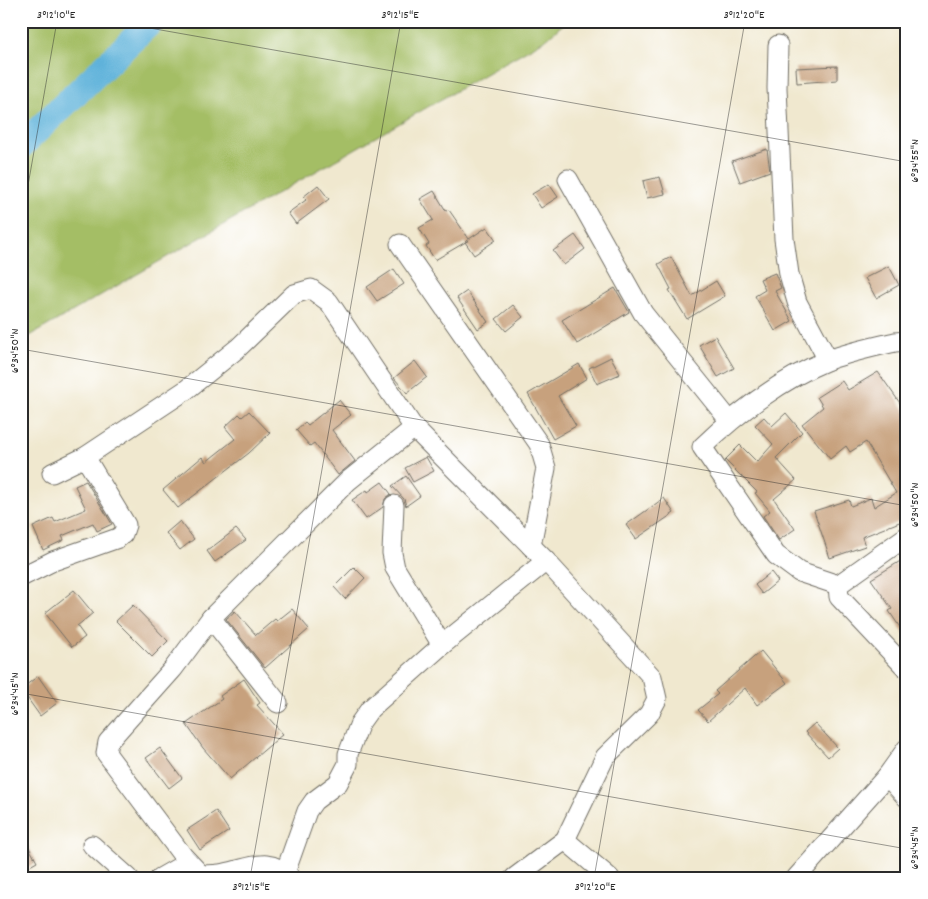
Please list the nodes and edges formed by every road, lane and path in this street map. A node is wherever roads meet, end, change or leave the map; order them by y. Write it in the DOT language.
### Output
graph roads {
  1 [pos="778,45"];
  2 [pos="568,179"];
  3 [pos="400,244"];
  4 [pos="907,341"];
  5 [pos="828,360"];
  6 [pos="729,420"];
  7 [pos="414,428"];
  8 [pos="85,457"];
  9 [pos="52,473"];
  10 [pos="394,505"];
  11 [pos="907,536"];
  12 [pos="531,546"];
  13 [pos="546,561"];
  14 [pos="21,577"];
  15 [pos="838,585"];
  16 [pos="211,618"];
  17 [pos="442,645"];
  18 [pos="907,669"];
  19 [pos="278,703"];
  20 [pos="907,748"];
  21 [pos="887,776"];
  22 [pos="907,798"];
  23 [pos="565,840"];
  24 [pos="92,845"];
  25 [pos="188,862"];
  26 [pos="288,875"];
  27 [pos="129,878"];
  28 [pos="160,878"];
  29 [pos="514,878"];
  30 [pos="610,878"];
  31 [pos="796,878"];
  1 -- 5 [label="street"];
  2 -- 6 [label="street"];
  3 -- 12 [label="street"];
  4 -- 5 [label="street"];
  5 -- 6 [label="street"];
  6 -- 15 [label="street"];
  7 -- 8 [label="street"];
  7 -- 12 [label="street"];
  7 -- 16 [label="street"];
  8 -- 9 [label="street"];
  8 -- 14 [label="street"];
  10 -- 17 [label="street"];
  11 -- 15 [label="street"];
  12 -- 13 [label="street"];
  13 -- 17 [label="street"];
  13 -- 23 [label="street"];
  15 -- 18 [label="street"];
  16 -- 19 [label="street"];
  16 -- 25 [label="street"];
  17 -- 26 [label="street"];
  20 -- 21 [label="street"];
  21 -- 22 [label="street"];
  21 -- 31 [label="street"];
  23 -- 29 [label="street"];
  23 -- 30 [label="street"];
  24 -- 27 [label="street"];
  25 -- 26 [label="street"];
  25 -- 28 [label="street"];
}
